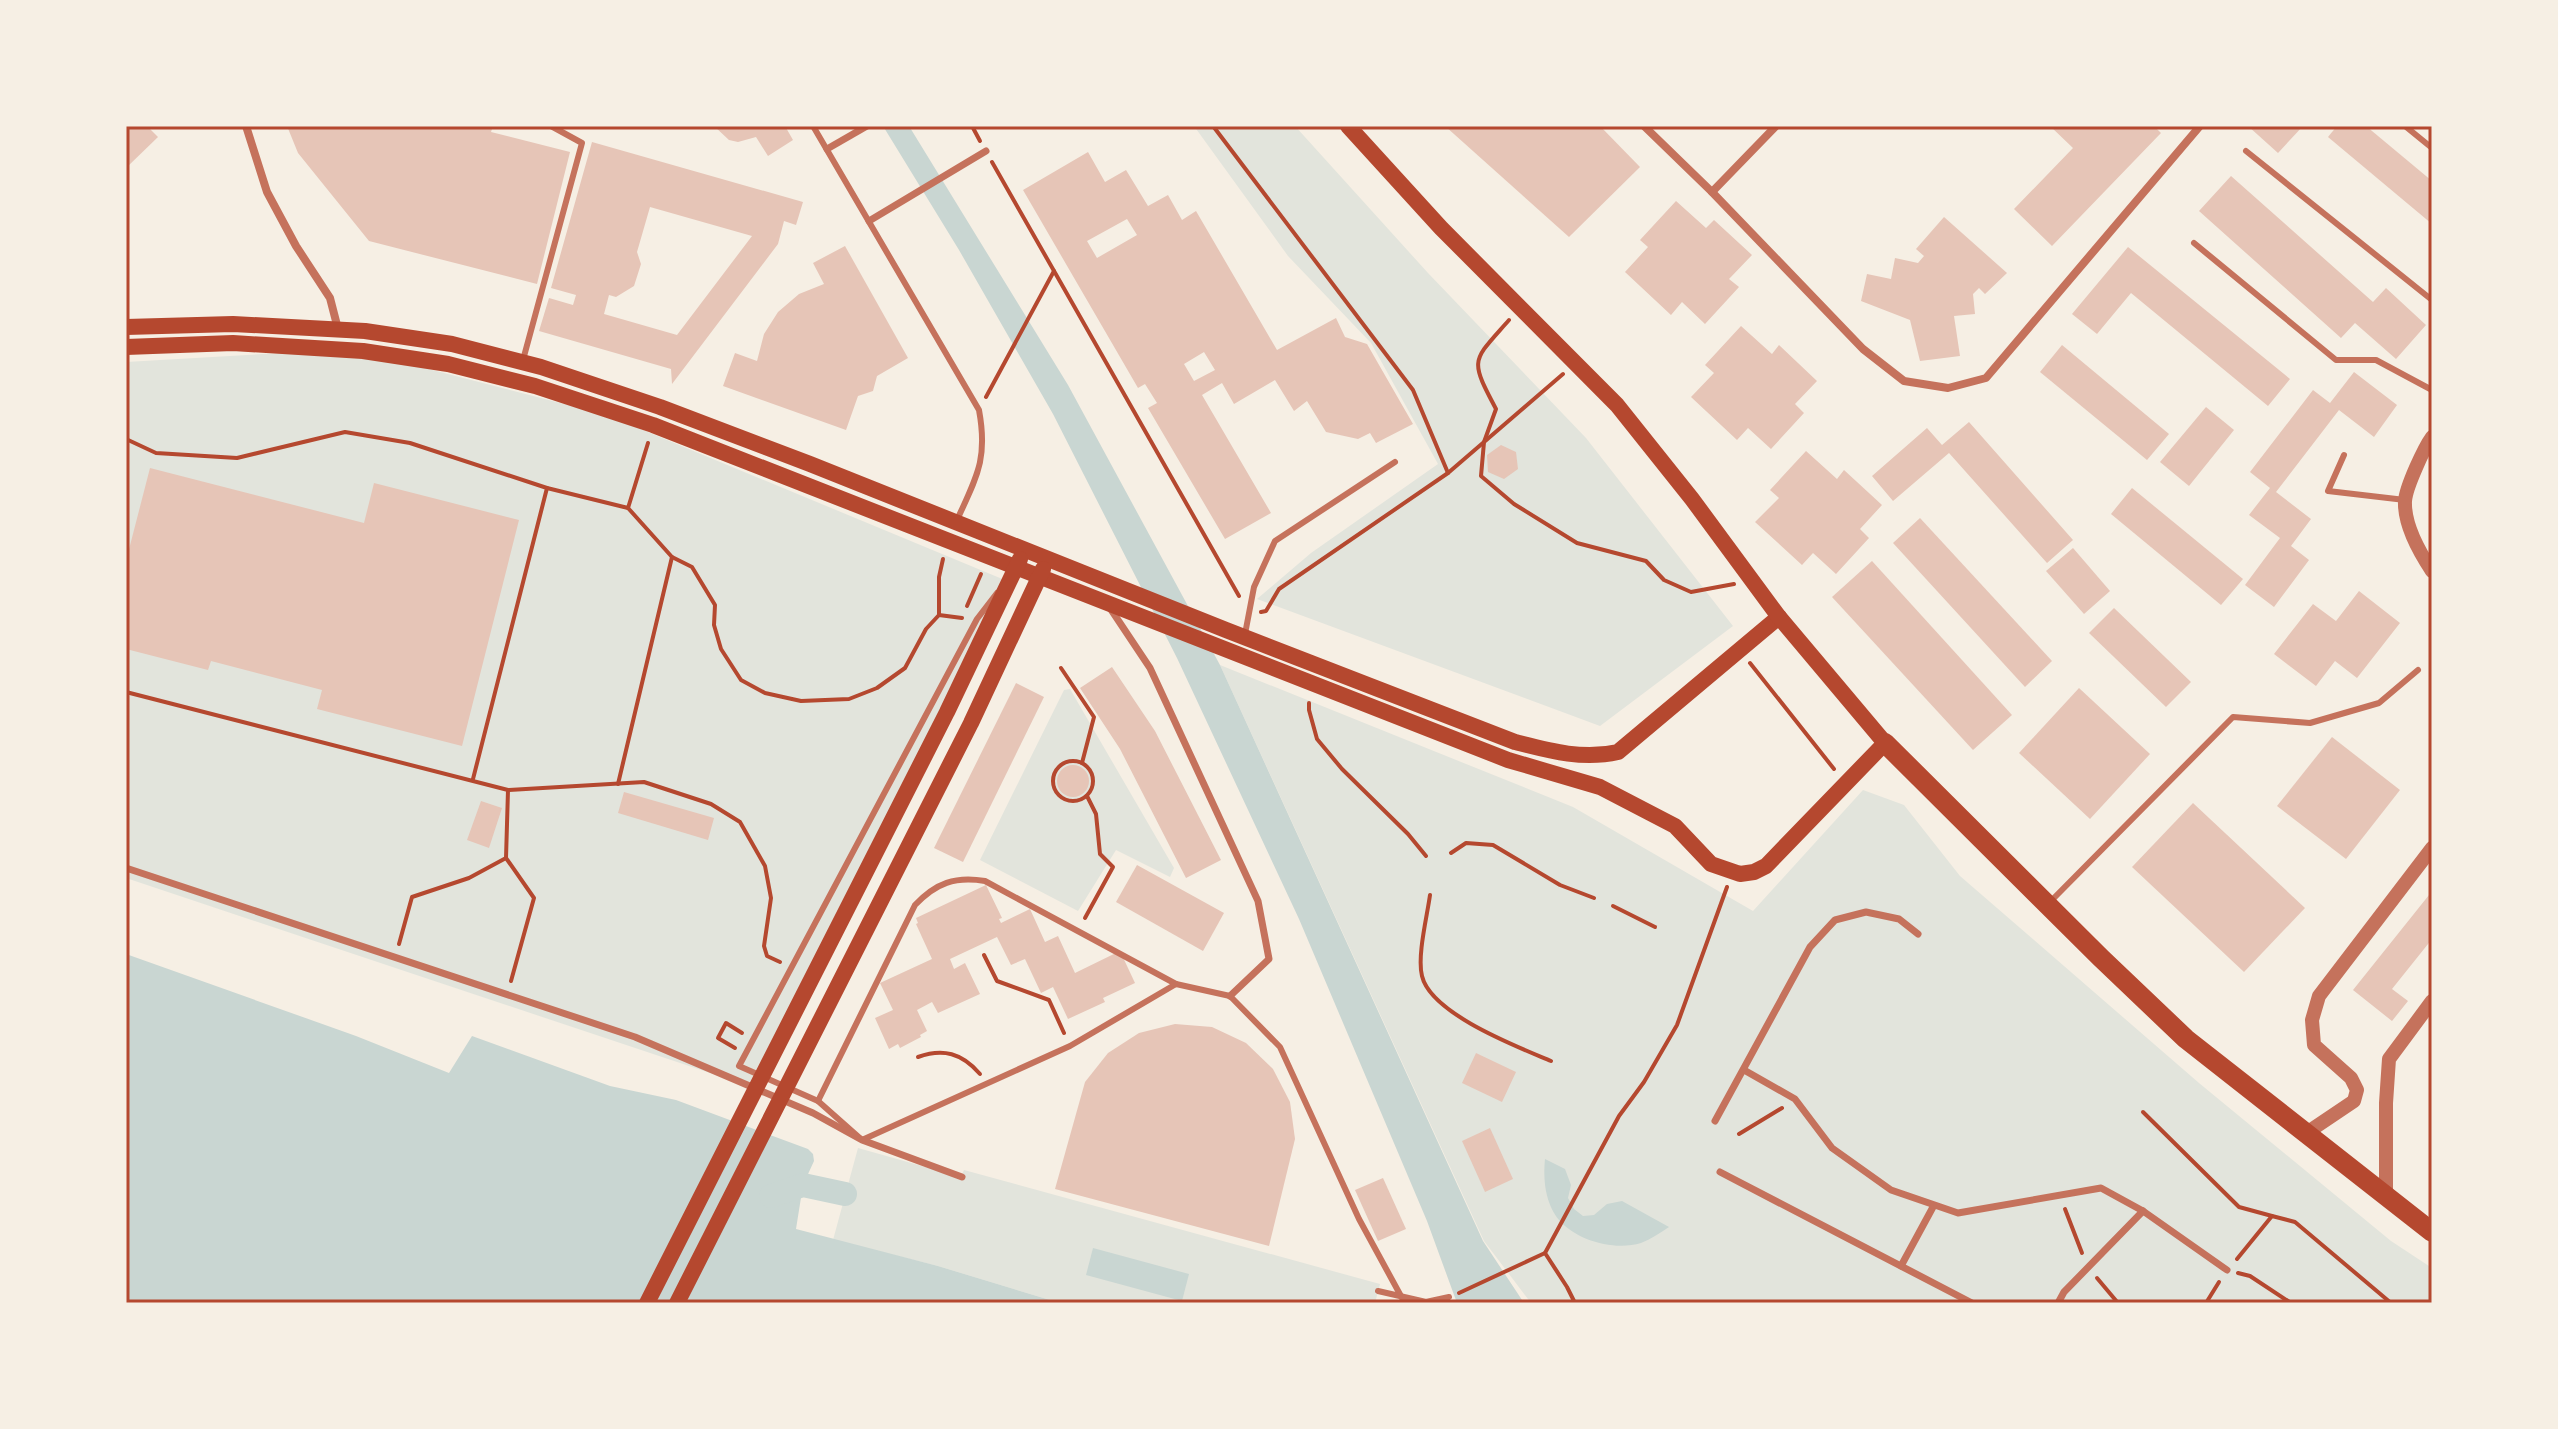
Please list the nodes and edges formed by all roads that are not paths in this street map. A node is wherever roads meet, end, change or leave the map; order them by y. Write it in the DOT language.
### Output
graph roads {
  1 [pos="246,126"];
  2 [pos="551,126"];
  3 [pos="813,126"];
  4 [pos="867,126"];
  5 [pos="1348,126"];
  6 [pos="1644,126"];
  7 [pos="1776,126"];
  8 [pos="2200,126"];
  9 [pos="2405,126"];
  10 [pos="2432,148"];
  11 [pos="827,149"];
  12 [pos="986,151"];
  13 [pos="2246,151"];
  14 [pos="1712,192"];
  15 [pos="869,221"];
  16 [pos="2194,243"];
  17 [pos="2432,300"];
  18 [pos="126,327"];
  19 [pos="338,329"];
  20 [pos="126,347"];
  21 [pos="522,362"];
  22 [pos="2432,390"];
  23 [pos="2432,437"];
  24 [pos="2344,455"];
  25 [pos="1395,462"];
  26 [pos="2405,500"];
  27 [pos="955,523"];
  28 [pos="1024,551"];
  29 [pos="1047,560"];
  30 [pos="1016,568"];
  31 [pos="2432,571"];
  32 [pos="1088,576"];
  33 [pos="1040,578"];
  34 [pos="1779,617"];
  35 [pos="1244,637"];
  36 [pos="2418,670"];
  37 [pos="1885,743"];
  38 [pos="2432,848"];
  39 [pos="126,868"];
  40 [pos="2047,905"];
  41 [pos="1918,934"];
  42 [pos="1176,984"];
  43 [pos="1230,996"];
  44 [pos="2432,1001"];
  45 [pos="1744,1070"];
  46 [pos="818,1101"];
  47 [pos="1715,1121"];
  48 [pos="2305,1134"];
  49 [pos="862,1140"];
  50 [pos="1720,1172"];
  51 [pos="962,1177"];
  52 [pos="2386,1197"];
  53 [pos="1933,1207"];
  54 [pos="2143,1211"];
  55 [pos="2432,1232"];
  56 [pos="1901,1266"];
  57 [pos="2227,1270"];
  58 [pos="1378,1291"];
  59 [pos="1449,1297"];
  60 [pos="1402,1298"];
  61 [pos="647,1303"];
  62 [pos="677,1303"];
  63 [pos="1972,1303"];
  64 [pos="2058,1303"];
  1 -- 19 [label="street"];
  2 -- 21 [label="lane"];
  3 -- 11 [label="lane"];
  4 -- 11 [label="street"];
  5 -- 34 [label="main road"];
  6 -- 14 [label="street"];
  7 -- 14 [label="street"];
  8 -- 14 [label="street"];
  9 -- 10 [label="lane"];
  11 -- 15 [label="lane"];
  12 -- 15 [label="street"];
  13 -- 17 [label="lane"];
  15 -- 27 [label="lane"];
  16 -- 22 [label="lane"];
  18 -- 19 [label="main road"];
  19 -- 21 [label="main road"];
  20 -- 30 [label="main road"];
  21 -- 27 [label="main road"];
  23 -- 26 [label="street"];
  24 -- 26 [label="lane"];
  25 -- 35 [label="lane"];
  26 -- 31 [label="street"];
  27 -- 28 [label="main road"];
  28 -- 29 [label="main road"];
  28 -- 30 [label="main road"];
  29 -- 32 [label="main road"];
  29 -- 33 [label="main road"];
  30 -- 33 [label="main road"];
  30 -- 46 [label="lane"];
  30 -- 61 [label="main road"];
  32 -- 35 [label="main road"];
  32 -- 43 [label="street"];
  33 -- 37 [label="main road"];
  33 -- 62 [label="main road"];
  34 -- 35 [label="main road"];
  34 -- 37 [label="main road"];
  36 -- 40 [label="lane"];
  37 -- 40 [label="main road"];
  38 -- 48 [label="street"];
  39 -- 49 [label="street"];
  40 -- 48 [label="main road"];
  41 -- 45 [label="street"];
  42 -- 43 [label="lane"];
  42 -- 46 [label="lane"];
  42 -- 49 [label="lane"];
  43 -- 60 [label="lane"];
  44 -- 52 [label="street"];
  45 -- 47 [label="street"];
  45 -- 53 [label="street"];
  46 -- 49 [label="lane"];
  48 -- 52 [label="main road"];
  49 -- 51 [label="street"];
  50 -- 56 [label="street"];
  52 -- 55 [label="main road"];
  53 -- 54 [label="street"];
  53 -- 56 [label="street"];
  54 -- 57 [label="street"];
  54 -- 64 [label="street"];
  56 -- 63 [label="street"];
  58 -- 60 [label="lane"];
  59 -- 60 [label="lane"];
}
